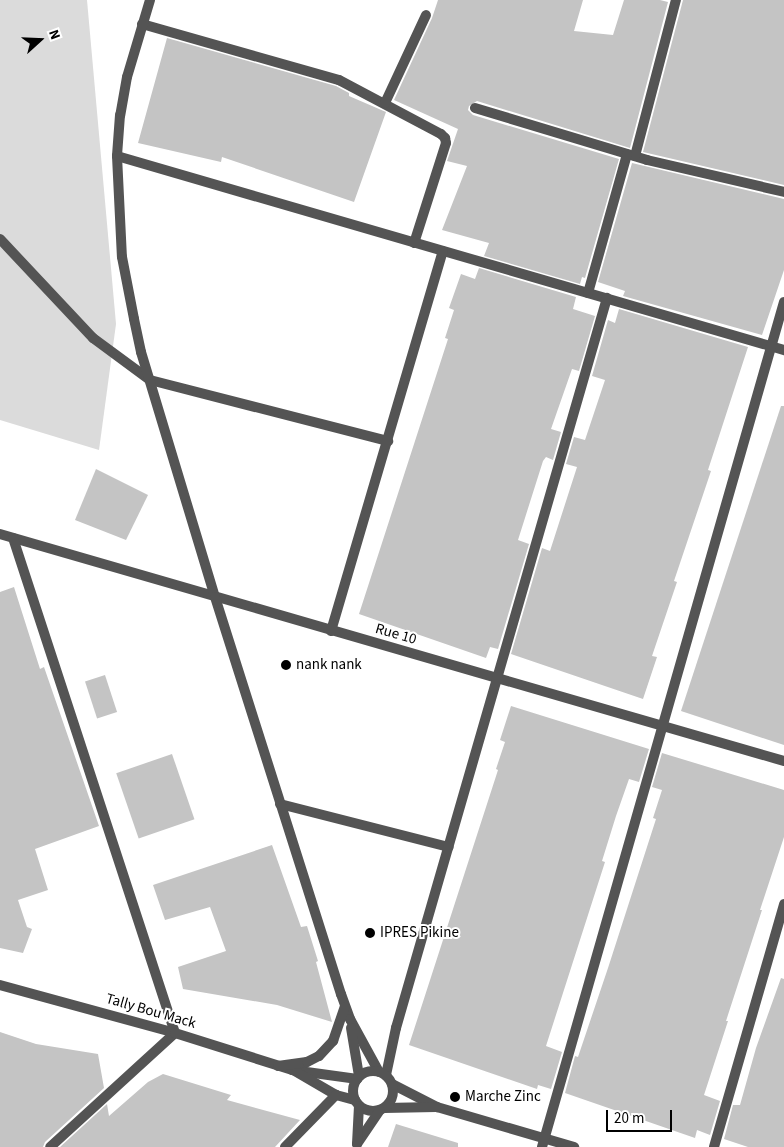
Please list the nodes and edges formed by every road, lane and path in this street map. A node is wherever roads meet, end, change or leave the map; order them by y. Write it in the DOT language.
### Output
graph roads {
  1 [pos="150,0"];
  2 [pos="676,0"];
  3 [pos="426,15"];
  4 [pos="142,24"];
  5 [pos="384,102"];
  6 [pos="474,108"];
  7 [pos="631,155"];
  8 [pos="117,156"];
  9 [pos="784,192"];
  10 [pos="0,239"];
  11 [pos="414,242"];
  12 [pos="443,251"];
  13 [pos="588,293"];
  14 [pos="607,298"];
  15 [pos="784,302"];
  16 [pos="770,346"];
  17 [pos="784,350"];
  18 [pos="150,380"];
  19 [pos="388,441"];
  20 [pos="0,534"];
  21 [pos="13,538"];
  22 [pos="215,597"];
  23 [pos="331,631"];
  24 [pos="498,679"];
  25 [pos="662,726"];
  26 [pos="784,761"];
  27 [pos="280,804"];
  28 [pos="449,847"];
  29 [pos="784,904"];
  30 [pos="0,985"];
  31 [pos="345,1006"];
  32 [pos="350,1019"];
  33 [pos="175,1033"];
  34 [pos="278,1066"];
  35 [pos="292,1070"];
  36 [pos="358,1077"];
  37 [pos="385,1077"];
  38 [pos="336,1095"];
  39 [pos="357,1103"];
  40 [pos="436,1107"];
  41 [pos="382,1109"];
  42 [pos="543,1143"];
  43 [pos="356,1145"];
  44 [pos="50,1147"];
  45 [pos="285,1147"];
  46 [pos="574,1147"];
  47 [pos="714,1147"];
  1 -- 4 [label="street"];
  2 -- 7 [label="street"];
  3 -- 5 [label="street"];
  4 -- 5 [label="street"];
  4 -- 8 [label="street"];
  5 -- 11 [label="street"];
  6 -- 7 [label="street"];
  7 -- 9 [label="street"];
  7 -- 13 [label="street"];
  8 -- 11 [label="street"];
  8 -- 18 [label="street"];
  10 -- 18 [label="street"];
  11 -- 12 [label="street"];
  12 -- 13 [label="street"];
  12 -- 19 [label="street"];
  13 -- 14 [label="street"];
  14 -- 16 [label="street"];
  14 -- 24 [label="street"];
  15 -- 16 [label="street"];
  16 -- 17 [label="street"];
  16 -- 25 [label="street"];
  18 -- 19 [label="street"];
  18 -- 22 [label="street"];
  19 -- 23 [label="street"];
  20 -- 21 [label="street, Rue 10"];
  21 -- 22 [label="street, Rue 10"];
  21 -- 33 [label="street"];
  22 -- 23 [label="street, Rue 10"];
  22 -- 27 [label="street"];
  23 -- 24 [label="street, Rue 10"];
  24 -- 25 [label="street, Rue 10"];
  24 -- 28 [label="street"];
  25 -- 26 [label="street, Rue 10"];
  25 -- 42 [label="street"];
  27 -- 28 [label="street"];
  27 -- 31 [label="street"];
  28 -- 37 [label="street"];
  29 -- 47 [label="street"];
  30 -- 33 [label="street, Tally Bou Mack"];
  31 -- 32 [label="street"];
  31 -- 34 [label="street"];
  32 -- 36 [label="street"];
  32 -- 37 [label="street"];
  33 -- 34 [label="street, Tally Bou Mack"];
  33 -- 44 [label="street"];
  34 -- 35 [label="street, Tally Bou Mack"];
  35 -- 36 [label="street, Tally Bou Mack"];
  35 -- 38 [label="street, Tally Bou Mack"];
  36 -- 37 [label="street"];
  36 -- 39 [label="street"];
  37 -- 40 [label="street"];
  37 -- 41 [label="street"];
  38 -- 39 [label="street, Tally Bou Mack"];
  38 -- 45 [label="street"];
  39 -- 41 [label="street"];
  39 -- 43 [label="street"];
  40 -- 41 [label="street"];
  40 -- 42 [label="street"];
  41 -- 43 [label="street"];
  42 -- 46 [label="street"];
}
